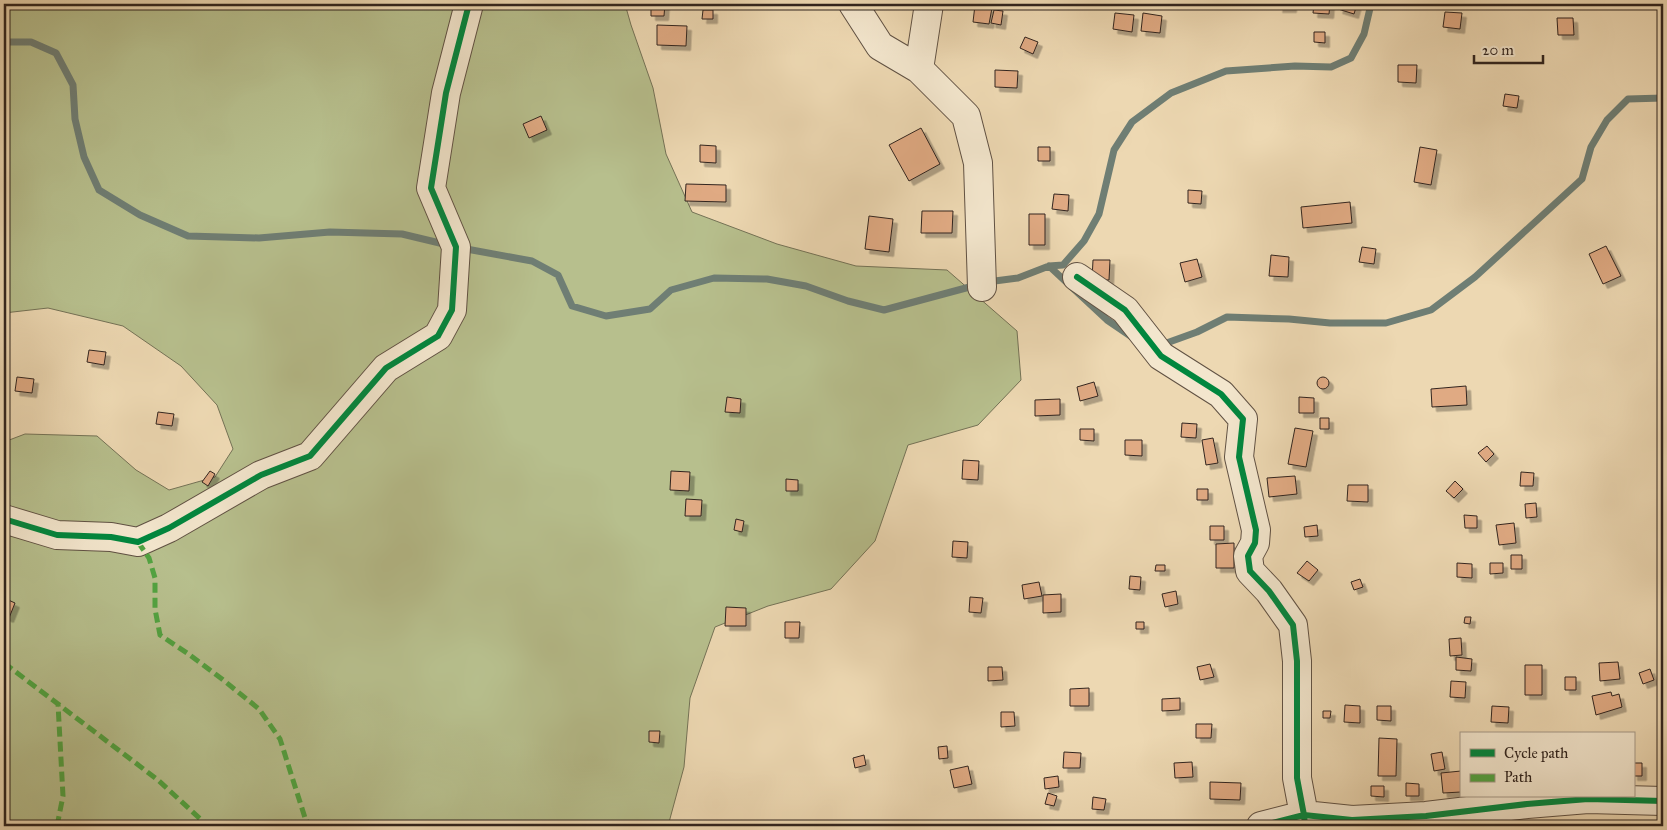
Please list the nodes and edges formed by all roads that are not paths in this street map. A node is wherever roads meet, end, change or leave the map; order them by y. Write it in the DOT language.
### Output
graph roads {
  1 [pos="468,4"];
  2 [pos="853,4"];
  3 [pos="929,4"];
  4 [pos="919,69"];
  5 [pos="1077,277"];
  6 [pos="982,287"];
  7 [pos="4,519"];
  8 [pos="1663,801"];
  9 [pos="1305,820"];
  10 [pos="1261,826"];
  1 -- 7 [label="street"];
  2 -- 4 [label="street"];
  3 -- 4 [label="street"];
  4 -- 6 [label="street"];
  5 -- 9 [label="street"];
  8 -- 9 [label="street"];
  9 -- 10 [label="street"];
}
